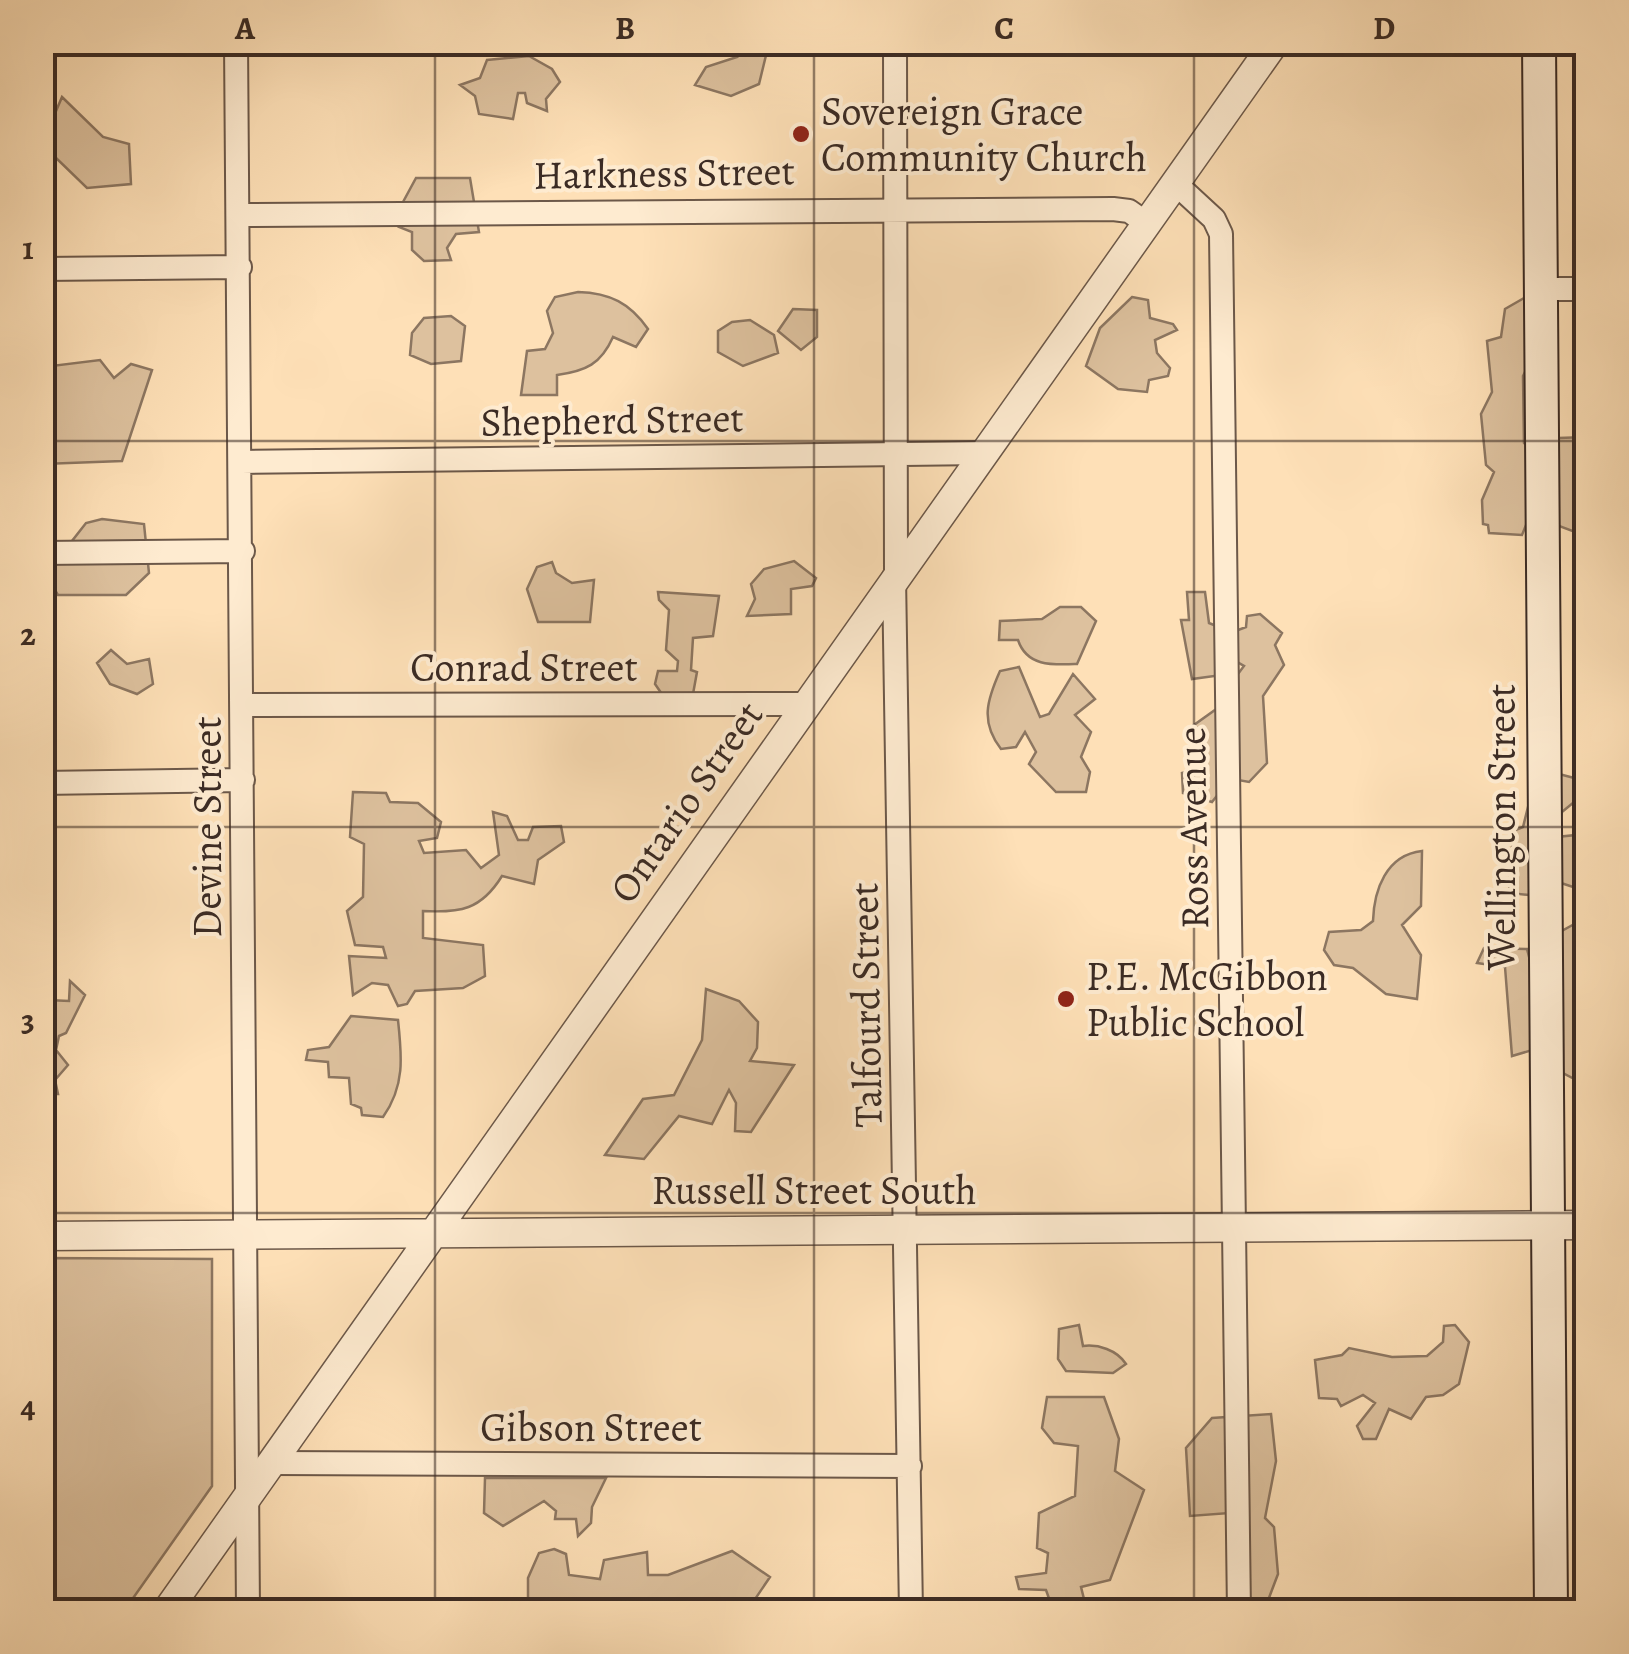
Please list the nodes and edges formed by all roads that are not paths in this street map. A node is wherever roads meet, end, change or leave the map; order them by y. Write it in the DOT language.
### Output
graph roads {
  1 [pos="236,42"];
  2 [pos="895,42"];
  3 [pos="1275,42"];
  4 [pos="1539,42"];
  5 [pos="1174,183"];
  6 [pos="894,208"];
  7 [pos="239,215"];
  8 [pos="1146,223"];
  9 [pos="240,267"];
  10 [pos="42,269"];
  11 [pos="1539,288"];
  12 [pos="1586,289"];
  13 [pos="983,453"];
  14 [pos="894,454"];
  15 [pos="242,462"];
  16 [pos="242,551"];
  17 [pos="42,553"];
  18 [pos="895,576"];
  19 [pos="804,704"];
  20 [pos="244,705"];
  21 [pos="244,780"];
  22 [pos="42,783"];
  23 [pos="1547,1226"];
  24 [pos="1586,1226"];
  25 [pos="1237,1227"];
  26 [pos="908,1230"];
  27 [pos="432,1233"];
  28 [pos="245,1235"];
  29 [pos="42,1236"];
  30 [pos="272,1463"];
  31 [pos="910,1466"];
  32 [pos="246,1497"];
  33 [pos="166,1612"];
  34 [pos="248,1612"];
  35 [pos="911,1612"];
  36 [pos="1239,1612"];
  37 [pos="1551,1612"];
  1 -- 7 [label="street, Devine Street"];
  2 -- 6 [label="street, Talfourd Street"];
  3 -- 5 [label="street, Ontario Street"];
  4 -- 11 [label="main road, Wellington Street"];
  5 -- 8 [label="street, Ontario Street"];
  5 -- 25 [label="street, Ross Avenue"];
  6 -- 7 [label="street, Harkness Street"];
  6 -- 8 [label="street, Harkness Street"];
  6 -- 14 [label="street, Talfourd Street"];
  7 -- 9 [label="street, Devine Street"];
  8 -- 13 [label="street, Ontario Street"];
  9 -- 10 [label="street"];
  9 -- 15 [label="street, Devine Street"];
  11 -- 12 [label="street"];
  11 -- 23 [label="main road, Wellington Street"];
  13 -- 14 [label="street, Shepherd Street"];
  13 -- 18 [label="street, Ontario Street"];
  14 -- 15 [label="street, Shepherd Street"];
  14 -- 18 [label="street, Talfourd Street"];
  15 -- 16 [label="street, Devine Street"];
  16 -- 17 [label="street"];
  16 -- 20 [label="street, Devine Street"];
  18 -- 19 [label="street, Ontario Street"];
  18 -- 26 [label="street, Talfourd Street"];
  19 -- 20 [label="street, Conrad Street"];
  19 -- 27 [label="street, Ontario Street"];
  20 -- 21 [label="street, Devine Street"];
  21 -- 22 [label="street"];
  21 -- 28 [label="street, Devine Street"];
  23 -- 24 [label="street, Russell Street South"];
  23 -- 25 [label="street, Russell Street South"];
  23 -- 37 [label="main road, Wellington Street"];
  25 -- 26 [label="street, Russell Street South"];
  25 -- 36 [label="street, Ross Avenue"];
  26 -- 27 [label="street, Russell Street South"];
  26 -- 31 [label="street, Talfourd Street"];
  27 -- 28 [label="street, Russell Street South"];
  27 -- 30 [label="street, Ontario Street"];
  28 -- 29 [label="street, Russell Street South"];
  28 -- 32 [label="street, Devine Street"];
  30 -- 31 [label="street, Gibson Street"];
  30 -- 32 [label="street, Ontario Street"];
  31 -- 35 [label="street, Talfourd Street"];
  32 -- 33 [label="street, Ontario Street"];
  32 -- 34 [label="street, Devine Street"];
}
